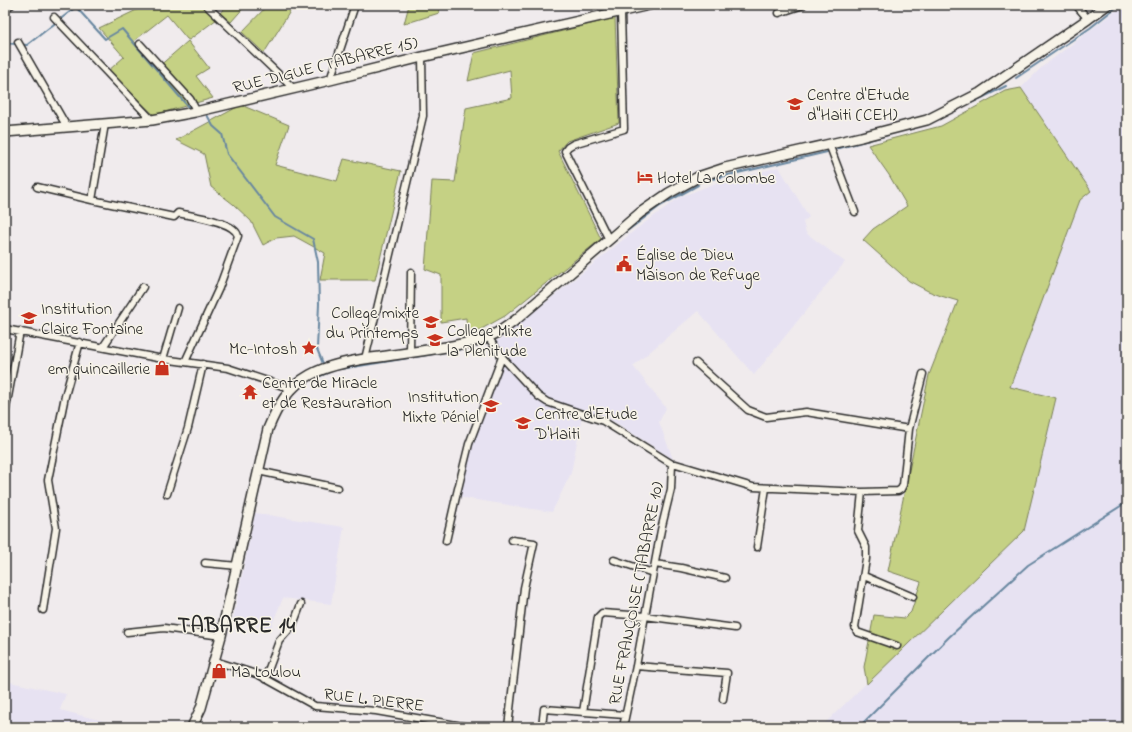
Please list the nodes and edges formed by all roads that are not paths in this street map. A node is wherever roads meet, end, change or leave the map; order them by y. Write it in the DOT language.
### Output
graph roads {
  1 [pos="10,5"];
  2 [pos="206,5"];
  3 [pos="355,5"];
  4 [pos="649,5"];
  5 [pos="803,5"];
  6 [pos="1076,5"];
  7 [pos="1107,5"];
  8 [pos="5,9"];
  9 [pos="620,12"];
  10 [pos="779,14"];
  11 [pos="54,17"];
  12 [pos="1088,19"];
  13 [pos="18,42"];
  14 [pos="140,44"];
  15 [pos="422,57"];
  16 [pos="330,80"];
  17 [pos="294,89"];
  18 [pos="194,112"];
  19 [pos="152,120"];
  20 [pos="105,124"];
  21 [pos="67,127"];
  22 [pos="5,132"];
  23 [pos="829,144"];
  24 [pos="37,187"];
  25 [pos="92,200"];
  26 [pos="855,212"];
  27 [pos="609,240"];
  28 [pos="411,272"];
  29 [pos="143,287"];
  30 [pos="178,308"];
  31 [pos="5,329"];
  32 [pos="20,331"];
  33 [pos="488,337"];
  34 [pos="80,342"];
  35 [pos="103,347"];
  36 [pos="410,353"];
  37 [pos="502,357"];
  38 [pos="163,359"];
  39 [pos="365,359"];
  40 [pos="185,362"];
  41 [pos="696,363"];
  42 [pos="203,364"];
  43 [pos="923,374"];
  44 [pos="292,388"];
  45 [pos="5,414"];
  46 [pos="909,429"];
  47 [pos="672,464"];
  48 [pos="258,471"];
  49 [pos="338,488"];
  50 [pos="766,488"];
  51 [pos="862,492"];
  52 [pos="167,494"];
  53 [pos="512,540"];
  54 [pos="446,541"];
  55 [pos="758,547"];
  56 [pos="614,560"];
  57 [pos="205,563"];
  58 [pos="655,564"];
  59 [pos="238,566"];
  60 [pos="653,573"];
  61 [pos="864,576"];
  62 [pos="725,578"];
  63 [pos="913,596"];
  64 [pos="301,604"];
  65 [pos="42,610"];
  66 [pos="645,616"];
  67 [pos="735,628"];
  68 [pos="127,632"];
  69 [pos="221,636"];
  70 [pos="897,646"];
  71 [pos="214,661"];
  72 [pos="636,666"];
  73 [pos="265,679"];
  74 [pos="723,699"];
  75 [pos="583,712"];
  76 [pos="625,715"];
  77 [pos="453,726"];
  78 [pos="192,727"];
  79 [pos="468,727"];
  80 [pos="508,727"];
  81 [pos="542,727"];
  82 [pos="624,727"];
  1 -- 8 [label="street"];
  2 -- 17 [label="street"];
  3 -- 16 [label="street"];
  4 -- 9 [label="main road, RUE DIGUE (TABARRE 15)"];
  5 -- 10 [label="street"];
  6 -- 12 [label="street"];
  7 -- 12 [label="main road"];
  9 -- 15 [label="main road, RUE DIGUE (TABARRE 15)"];
  9 -- 27 [label="street"];
  11 -- 19 [label="street"];
  12 -- 23 [label="main road"];
  13 -- 21 [label="street"];
  14 -- 18 [label="street"];
  15 -- 16 [label="main road, RUE DIGUE (TABARRE 15)"];
  15 -- 39 [label="street"];
  16 -- 17 [label="main road, RUE DIGUE (TABARRE 15)"];
  17 -- 18 [label="main road, RUE DIGUE (TABARRE 15)"];
  18 -- 19 [label="main road, RUE DIGUE (TABARRE 15)"];
  19 -- 20 [label="main road, RUE DIGUE (TABARRE 15)"];
  20 -- 21 [label="main road, RUE DIGUE (TABARRE 15)"];
  20 -- 25 [label="street"];
  21 -- 22 [label="main road, RUE DIGUE (TABARRE 15)"];
  23 -- 26 [label="street"];
  23 -- 27 [label="main road"];
  24 -- 25 [label="street"];
  25 -- 40 [label="street"];
  27 -- 33 [label="main road"];
  28 -- 36 [label="street"];
  29 -- 35 [label="street"];
  30 -- 38 [label="street"];
  31 -- 32 [label="street"];
  32 -- 34 [label="street"];
  32 -- 45 [label="street"];
  33 -- 36 [label="main road"];
  33 -- 37 [label="street"];
  34 -- 35 [label="street"];
  34 -- 65 [label="street"];
  35 -- 38 [label="street"];
  36 -- 39 [label="main road"];
  37 -- 47 [label="street"];
  37 -- 54 [label="street"];
  38 -- 40 [label="street"];
  39 -- 44 [label="main road"];
  40 -- 42 [label="street"];
  41 -- 46 [label="street"];
  42 -- 44 [label="street"];
  42 -- 52 [label="street"];
  43 -- 46 [label="street"];
  44 -- 48 [label="main road"];
  46 -- 51 [label="street"];
  47 -- 50 [label="street"];
  47 -- 58 [label="street, RUE FRANÇOISE (TABARRE 10)"];
  48 -- 49 [label="street"];
  48 -- 59 [label="main road"];
  50 -- 51 [label="street"];
  50 -- 55 [label="street"];
  51 -- 61 [label="street"];
  53 -- 80 [label="street"];
  56 -- 60 [label="street"];
  57 -- 59 [label="street"];
  58 -- 60 [label="street, RUE FRANÇOISE (TABARRE 10)"];
  58 -- 62 [label="street"];
  59 -- 69 [label="main road"];
  60 -- 66 [label="street, RUE FRANÇOISE (TABARRE 10)"];
  61 -- 63 [label="street"];
  61 -- 70 [label="street"];
  64 -- 73 [label="street"];
  66 -- 67 [label="street"];
  66 -- 72 [label="street, RUE FRANÇOISE (TABARRE 10)"];
  66 -- 75 [label="street"];
  68 -- 69 [label="street"];
  69 -- 71 [label="main road"];
  71 -- 73 [label="street, RUE L. PIERRE"];
  71 -- 78 [label="main road"];
  72 -- 74 [label="street"];
  72 -- 76 [label="street, RUE FRANÇOISE (TABARRE 10)"];
  73 -- 77 [label="street, RUE L. PIERRE"];
  75 -- 76 [label="street"];
  75 -- 81 [label="street"];
  76 -- 82 [label="street, RUE FRANÇOISE (TABARRE 10)"];
  77 -- 79 [label="street, RUE L. PIERRE"];
}
